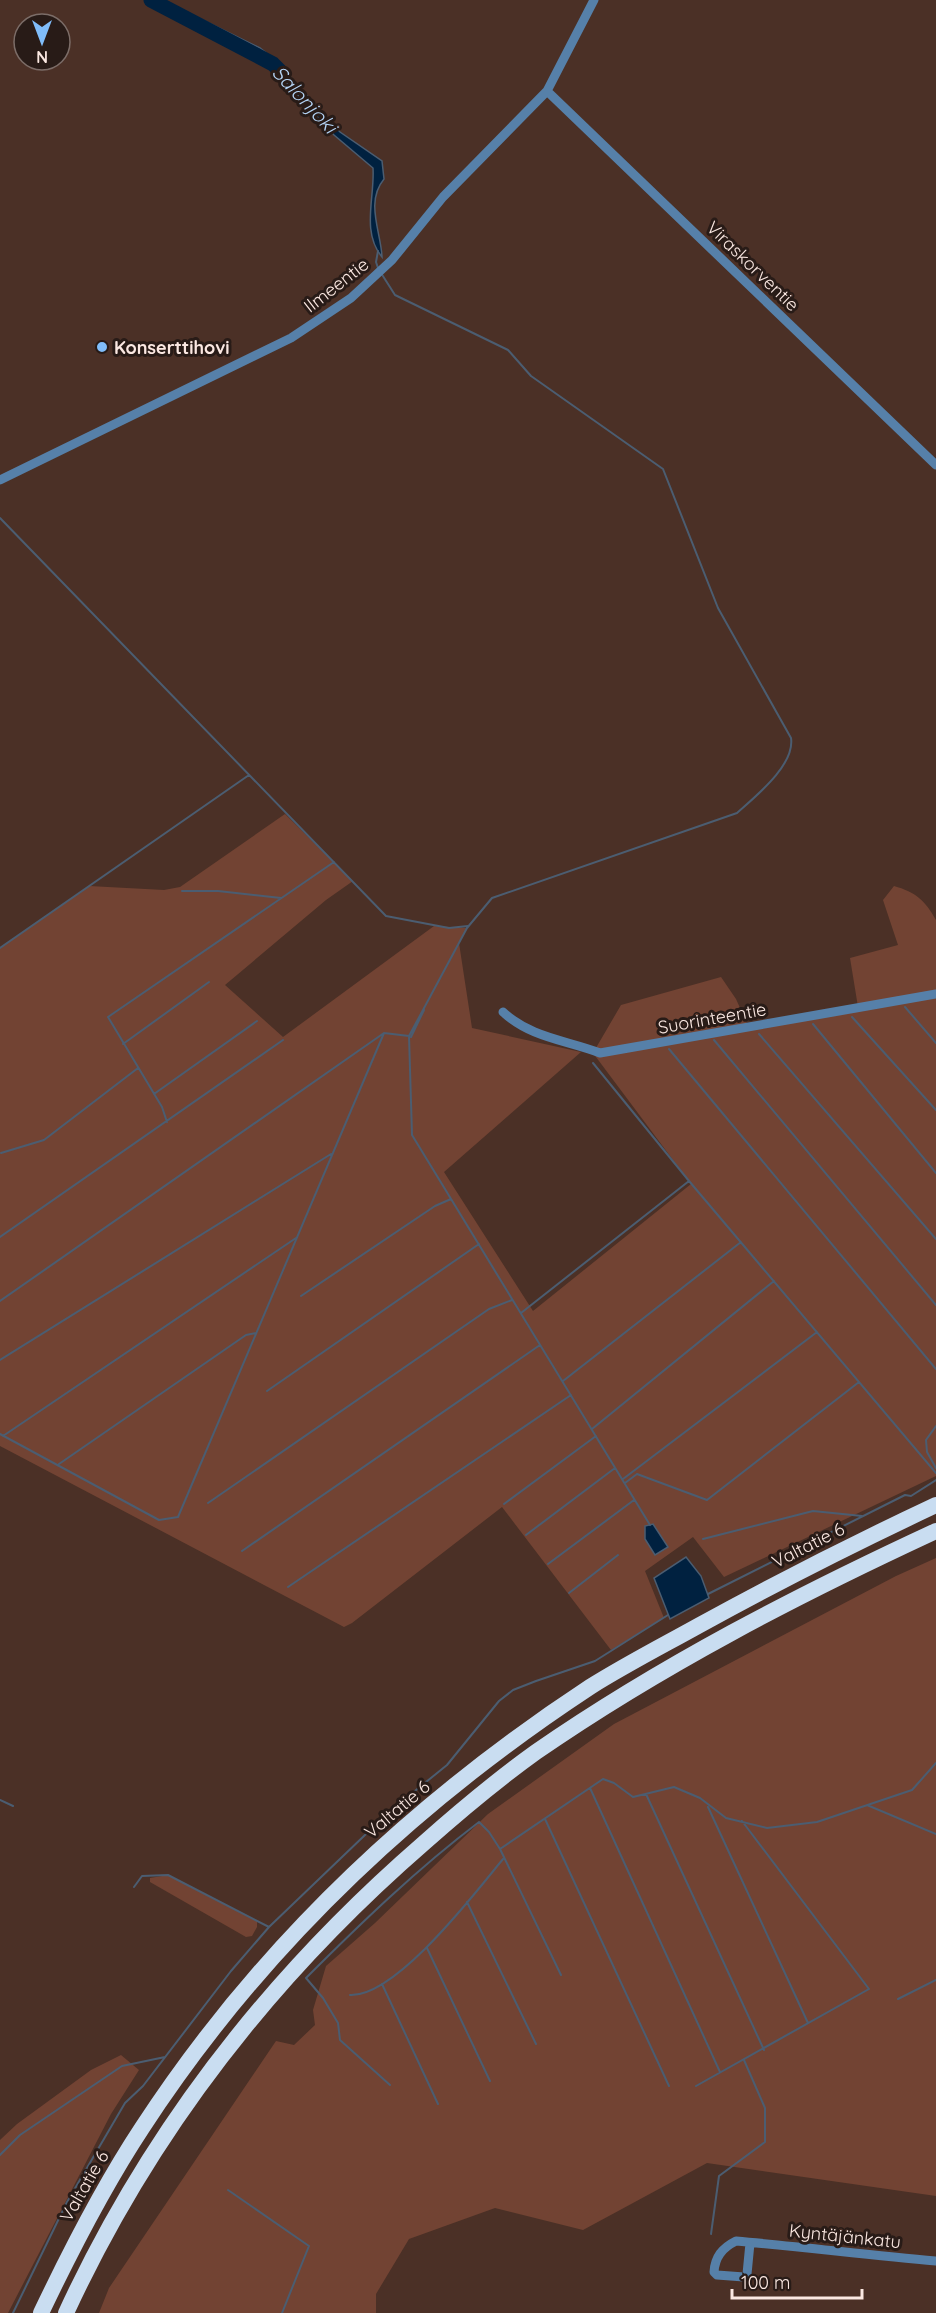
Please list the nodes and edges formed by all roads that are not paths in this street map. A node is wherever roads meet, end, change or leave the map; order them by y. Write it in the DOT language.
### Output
graph roads {
  1 [pos="594,0"];
  2 [pos="547,91"];
  3 [pos="936,465"];
  4 [pos="0,480"];
  5 [pos="936,993"];
  6 [pos="503,1012"];
  7 [pos="936,1505"];
  8 [pos="936,1531"];
  9 [pos="750,2243"];
  10 [pos="936,2261"];
  11 [pos="40,2313"];
  12 [pos="66,2313"];
  1 -- 2 [label="street, Ilmeentie"];
  2 -- 3 [label="street, Viraskorventie"];
  2 -- 4 [label="street, Ilmeentie"];
  5 -- 6 [label="street, Suorinteentie"];
  7 -- 11 [label="highway, Valtatie 6"];
  8 -- 12 [label="highway"];
  9 -- 9 [label="street, Kyntäjänkatu"];
  9 -- 10 [label="street, Kyntäjänkatu"];
}
